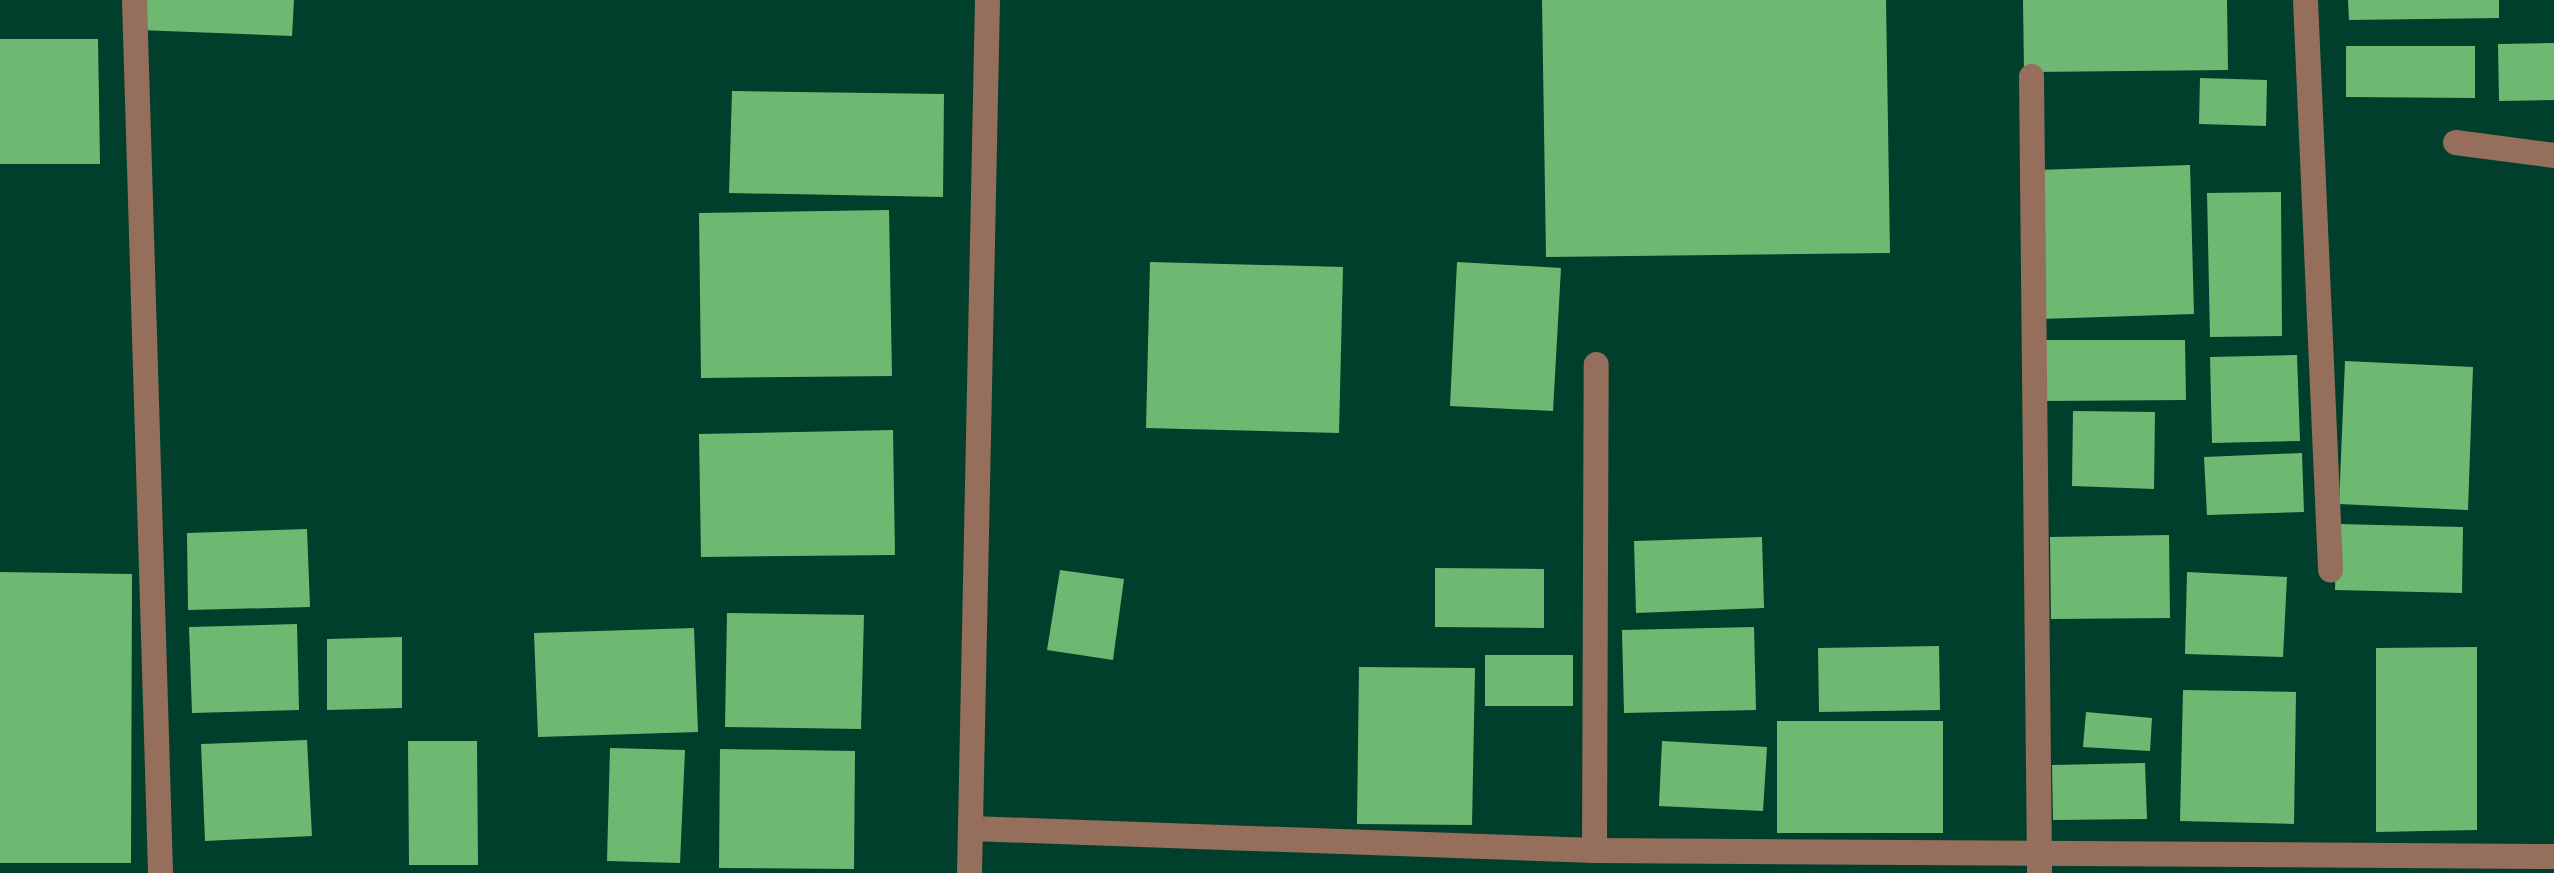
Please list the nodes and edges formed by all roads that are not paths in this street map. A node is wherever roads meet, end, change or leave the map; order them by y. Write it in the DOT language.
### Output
graph roads {
  1 [pos="134,0"];
  2 [pos="987,0"];
  3 [pos="2305,0"];
  4 [pos="2031,76"];
  5 [pos="2455,142"];
  6 [pos="2554,155"];
  7 [pos="1596,364"];
  8 [pos="2330,569"];
  9 [pos="970,828"];
  10 [pos="1594,850"];
  11 [pos="2554,856"];
  12 [pos="2040,862"];
  13 [pos="160,873"];
  14 [pos="970,873"];
  1 -- 13 [label="street"];
  2 -- 9 [label="street"];
  3 -- 8 [label="street"];
  4 -- 12 [label="street"];
  5 -- 6 [label="street"];
  7 -- 10 [label="street"];
  9 -- 10 [label="street"];
  9 -- 14 [label="street"];
  10 -- 12 [label="street"];
  11 -- 12 [label="street"];
}
